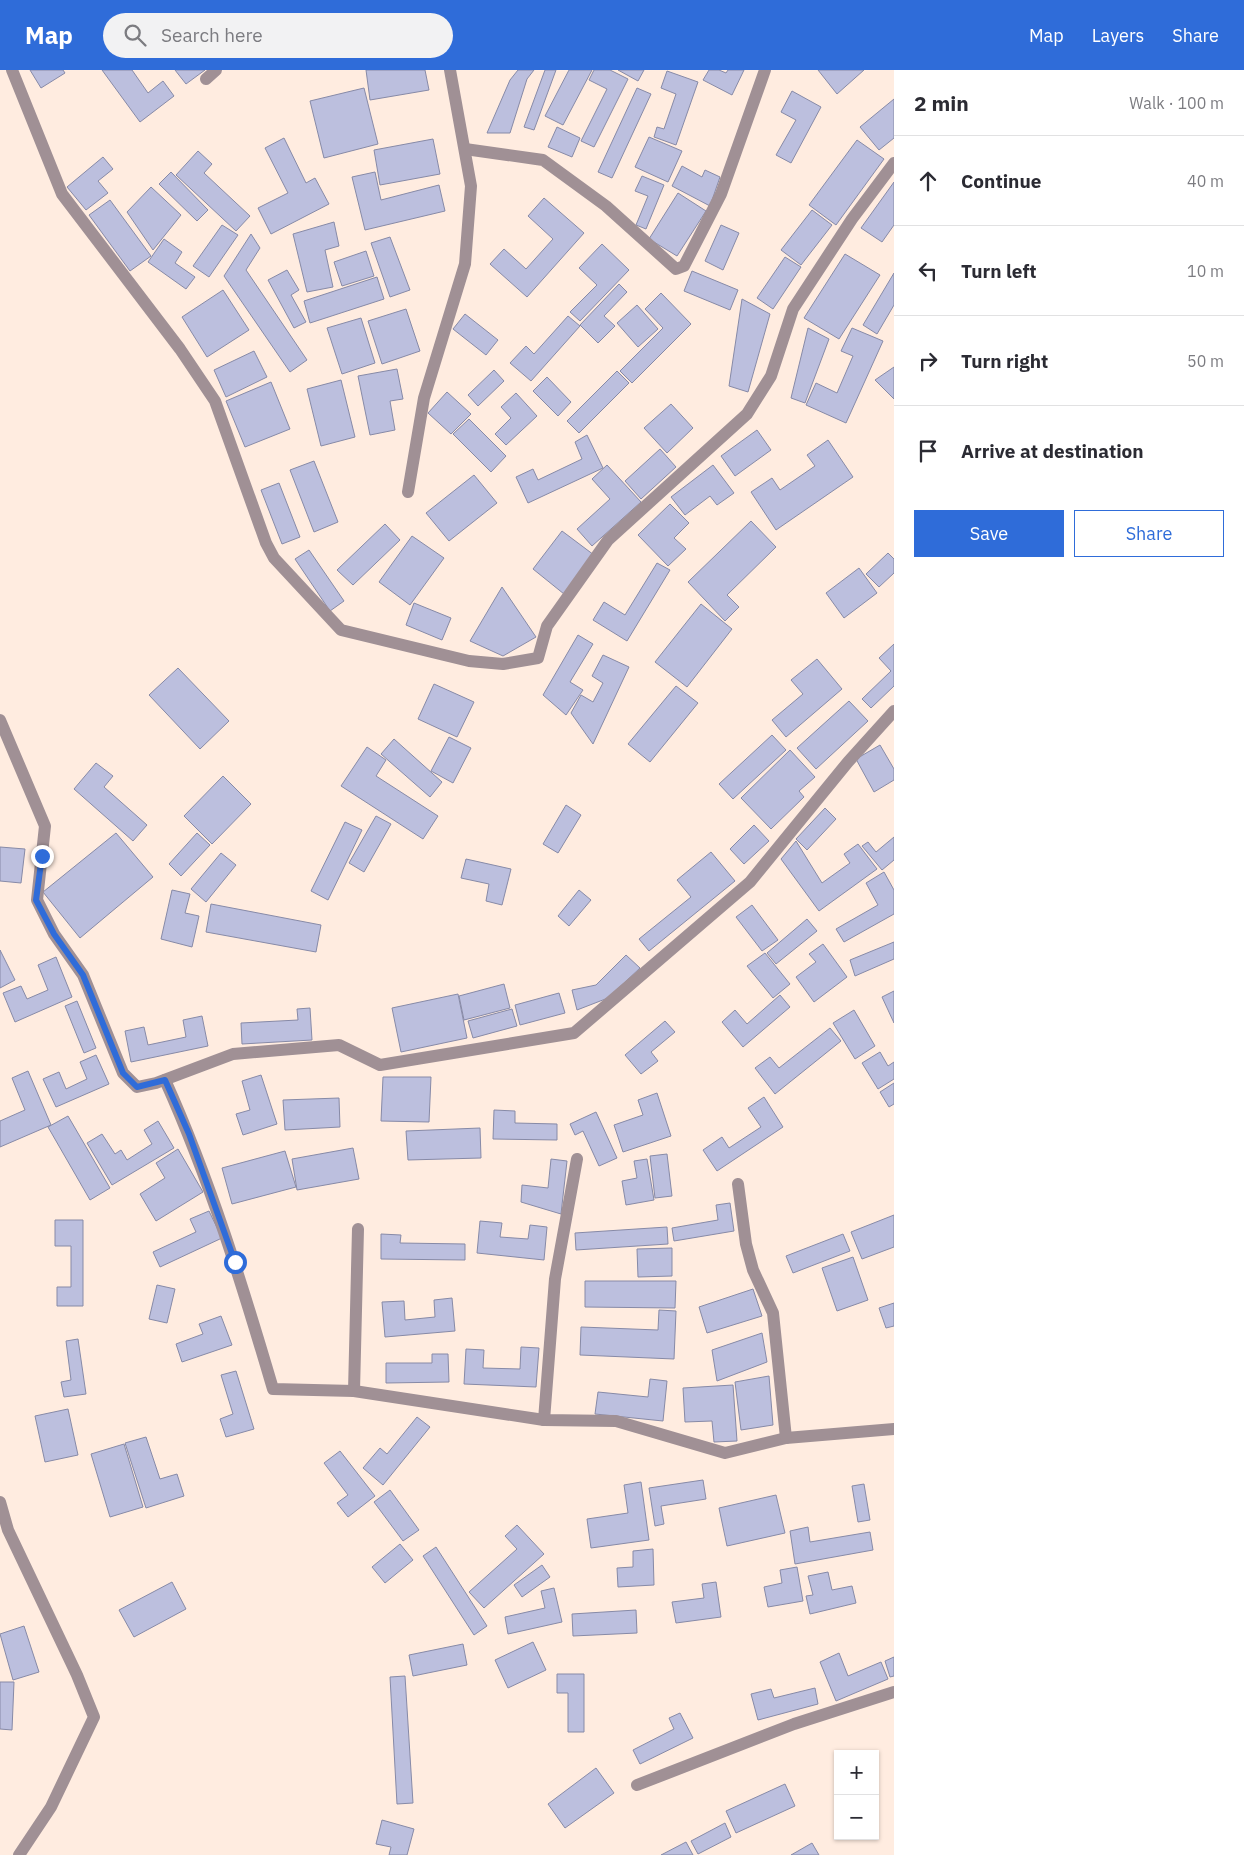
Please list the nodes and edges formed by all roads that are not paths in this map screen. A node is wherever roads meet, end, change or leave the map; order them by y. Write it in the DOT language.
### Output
graph roads {
  1 [pos="12,70"];
  2 [pos="216,70"];
  3 [pos="450,70"];
  4 [pos="765,70"];
  5 [pos="206,79"];
  6 [pos="464,149"];
  7 [pos="894,164"];
  8 [pos="408,492"];
  9 [pos="894,711"];
  10 [pos="0,720"];
  11 [pos="165,1080"];
  12 [pos="577,1160"];
  13 [pos="738,1184"];
  14 [pos="358,1229"];
  15 [pos="354,1391"];
  16 [pos="544,1420"];
  17 [pos="894,1429"];
  18 [pos="786,1438"];
  19 [pos="0,1502"];
  20 [pos="894,1692"];
  21 [pos="637,1785"];
  22 [pos="19,1855"];
  1 -- 7 [label="street"];
  2 -- 5 [label="street"];
  3 -- 6 [label="street"];
  4 -- 6 [label="street"];
  6 -- 8 [label="street"];
  9 -- 11 [label="street"];
  10 -- 11 [label="street"];
  11 -- 15 [label="street"];
  12 -- 16 [label="street"];
  13 -- 18 [label="street"];
  14 -- 15 [label="street"];
  15 -- 16 [label="street"];
  16 -- 18 [label="street"];
  17 -- 18 [label="street"];
  19 -- 22 [label="street"];
  20 -- 21 [label="street"];
}
